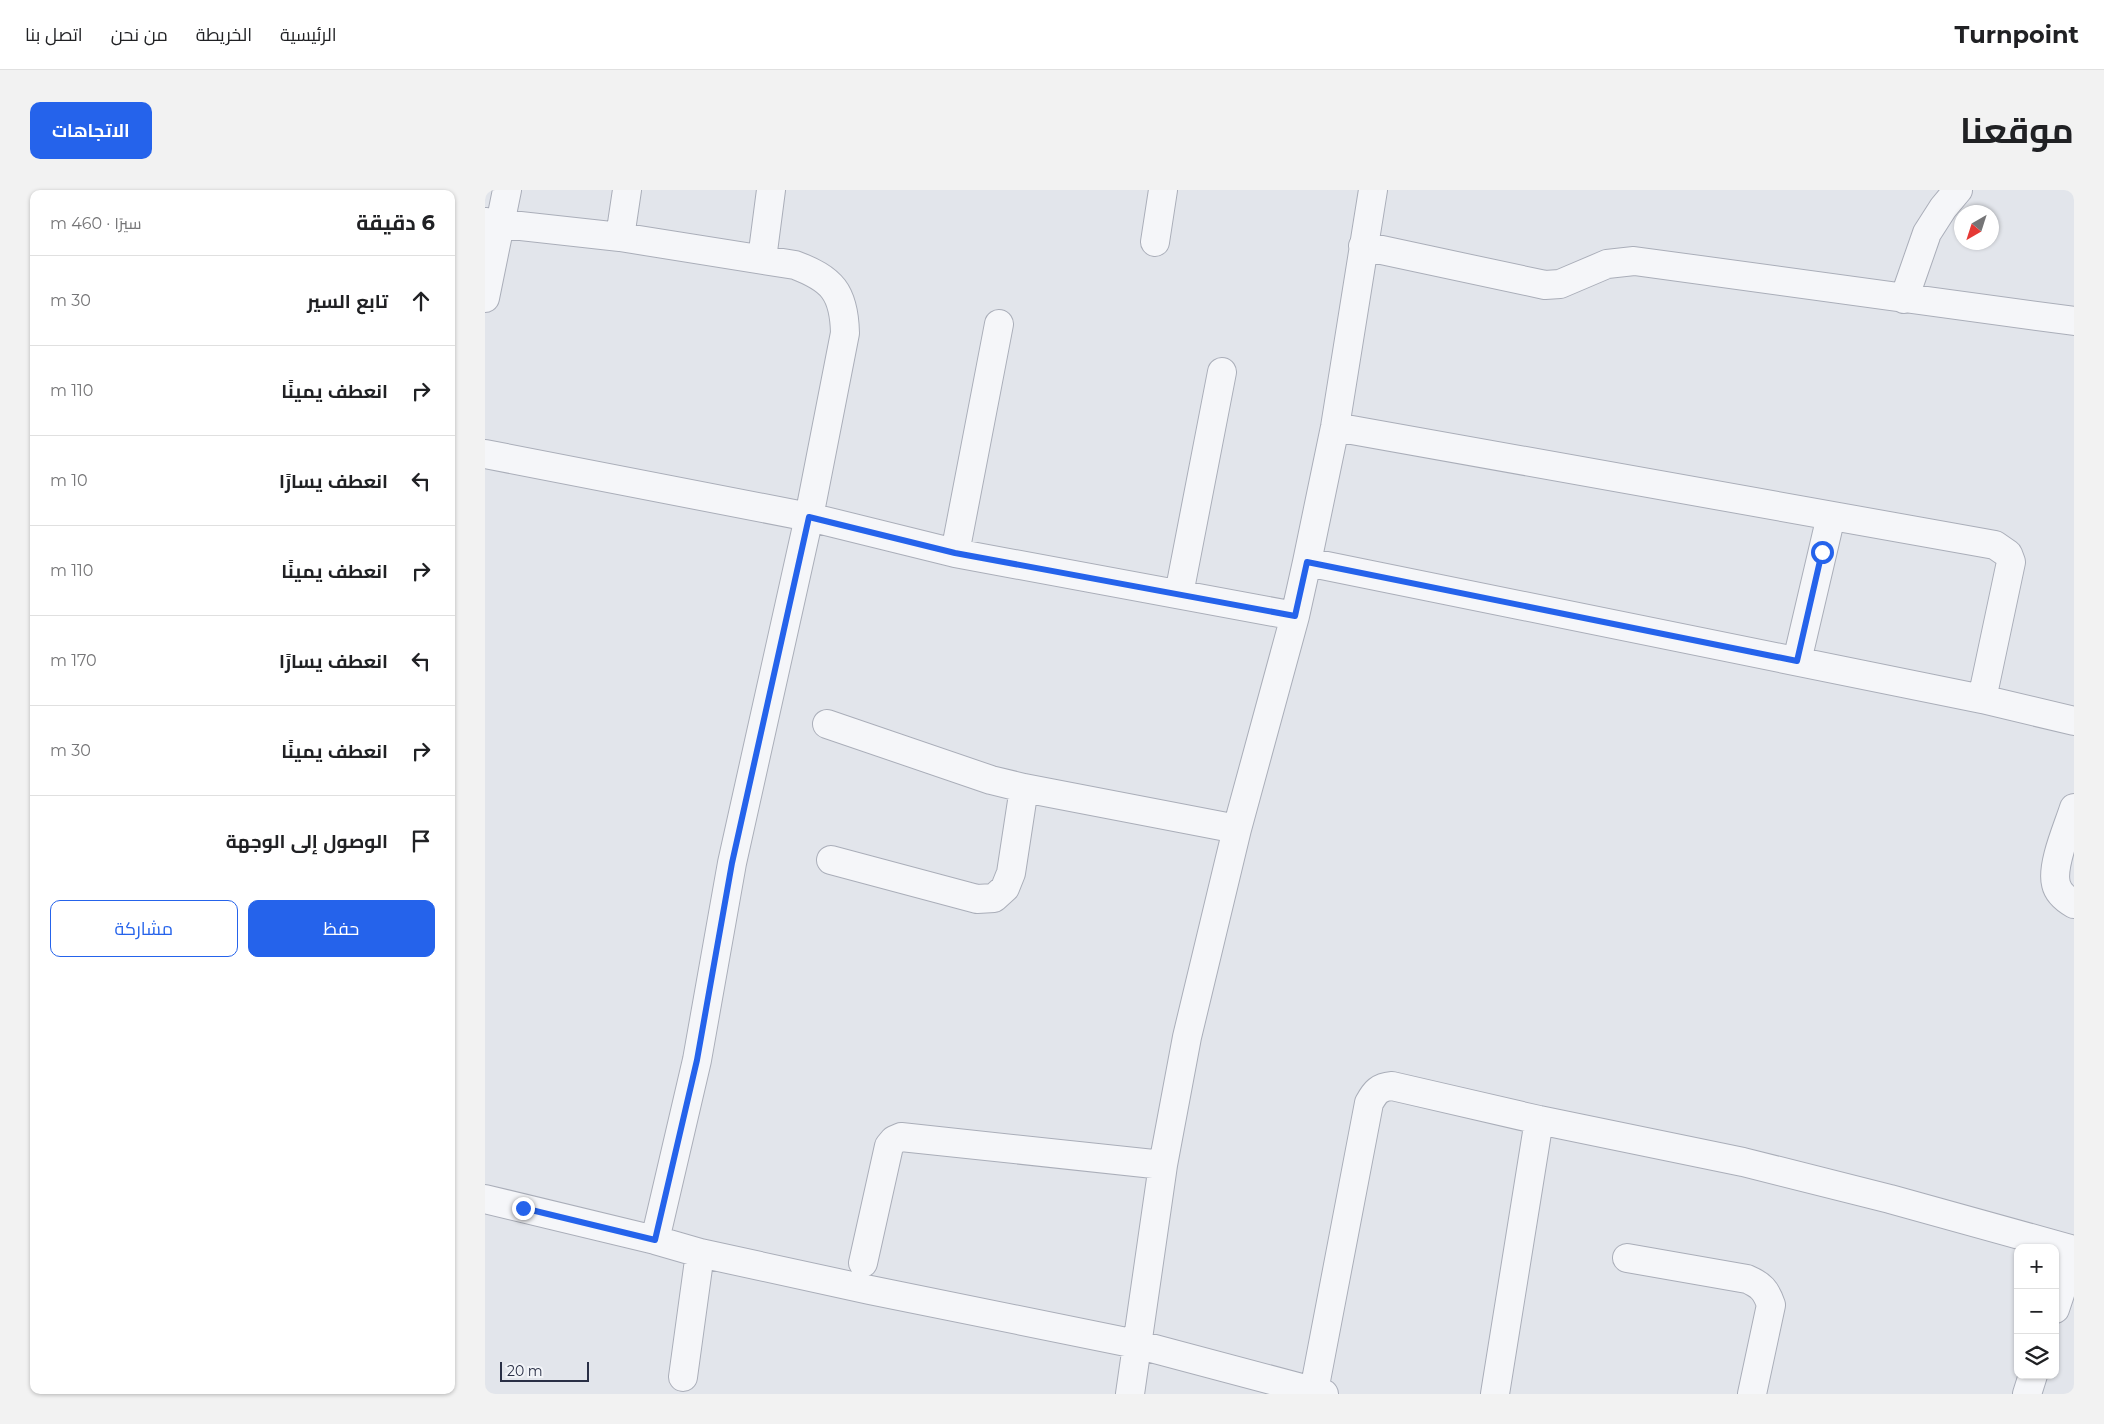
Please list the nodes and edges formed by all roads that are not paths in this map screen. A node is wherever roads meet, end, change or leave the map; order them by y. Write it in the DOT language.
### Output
graph roads {
  1 [pos="507,190"];
  2 [pos="627,190"];
  3 [pos="771,190"];
  4 [pos="1163,190"];
  5 [pos="1373,190"];
  6 [pos="1958,190"];
  7 [pos="493,223"];
  8 [pos="620,237"];
  9 [pos="1155,242"];
  10 [pos="1363,246"];
  11 [pos="762,259"];
  12 [pos="485,298"];
  13 [pos="1903,299"];
  14 [pos="2074,321"];
  15 [pos="999,324"];
  16 [pos="1222,372"];
  17 [pos="1335,427"];
  18 [pos="485,454"];
  19 [pos="1831,516"];
  20 [pos="809,517"];
  21 [pos="955,553"];
  22 [pos="1307,562"];
  23 [pos="1179,594"];
  24 [pos="1295,616"];
  25 [pos="1797,661"];
  26 [pos="1982,699"];
  27 [pos="2074,721"];
  28 [pos="827,724"];
  29 [pos="1024,788"];
  30 [pos="2074,808"];
  31 [pos="1237,829"];
  32 [pos="831,860"];
  33 [pos="2074,904"];
  34 [pos="1539,1120"];
  35 [pos="1163,1165"];
  36 [pos="485,1199"];
  37 [pos="655,1240"];
  38 [pos="2074,1251"];
  39 [pos="700,1253"];
  40 [pos="1627,1258"];
  41 [pos="863,1263"];
  42 [pos="2059,1297"];
  43 [pos="1136,1344"];
  44 [pos="683,1377"];
  45 [pos="2032,1379"];
  46 [pos="1319,1392"];
  47 [pos="1130,1394"];
  48 [pos="1495,1394"];
  49 [pos="1753,1394"];
  50 [pos="2027,1394"];
  1 -- 7 [label="street"];
  2 -- 8 [label="street"];
  3 -- 11 [label="street"];
  4 -- 9 [label="street"];
  5 -- 10 [label="street"];
  6 -- 13 [label="street"];
  7 -- 8 [label="street"];
  7 -- 12 [label="street"];
  8 -- 11 [label="street"];
  10 -- 13 [label="street"];
  10 -- 17 [label="street"];
  11 -- 20 [label="street"];
  13 -- 14 [label="street"];
  15 -- 21 [label="street"];
  16 -- 23 [label="street"];
  17 -- 19 [label="street"];
  17 -- 22 [label="street"];
  18 -- 20 [label="street"];
  19 -- 25 [label="street"];
  19 -- 26 [label="street"];
  20 -- 21 [label="street"];
  20 -- 37 [label="street"];
  21 -- 23 [label="street"];
  22 -- 24 [label="street"];
  22 -- 25 [label="street"];
  23 -- 24 [label="street"];
  24 -- 31 [label="street"];
  25 -- 26 [label="street"];
  26 -- 27 [label="street"];
  28 -- 29 [label="street"];
  29 -- 31 [label="street"];
  29 -- 32 [label="street"];
  30 -- 33 [label="street"];
  31 -- 35 [label="street"];
  34 -- 38 [label="street"];
  34 -- 46 [label="street"];
  34 -- 48 [label="street"];
  35 -- 41 [label="street"];
  35 -- 43 [label="street"];
  36 -- 37 [label="street"];
  37 -- 39 [label="street"];
  38 -- 42 [label="street"];
  39 -- 43 [label="street"];
  39 -- 44 [label="street"];
  40 -- 49 [label="street"];
  43 -- 46 [label="street"];
  43 -- 47 [label="street"];
  45 -- 50 [label="street"];
}
